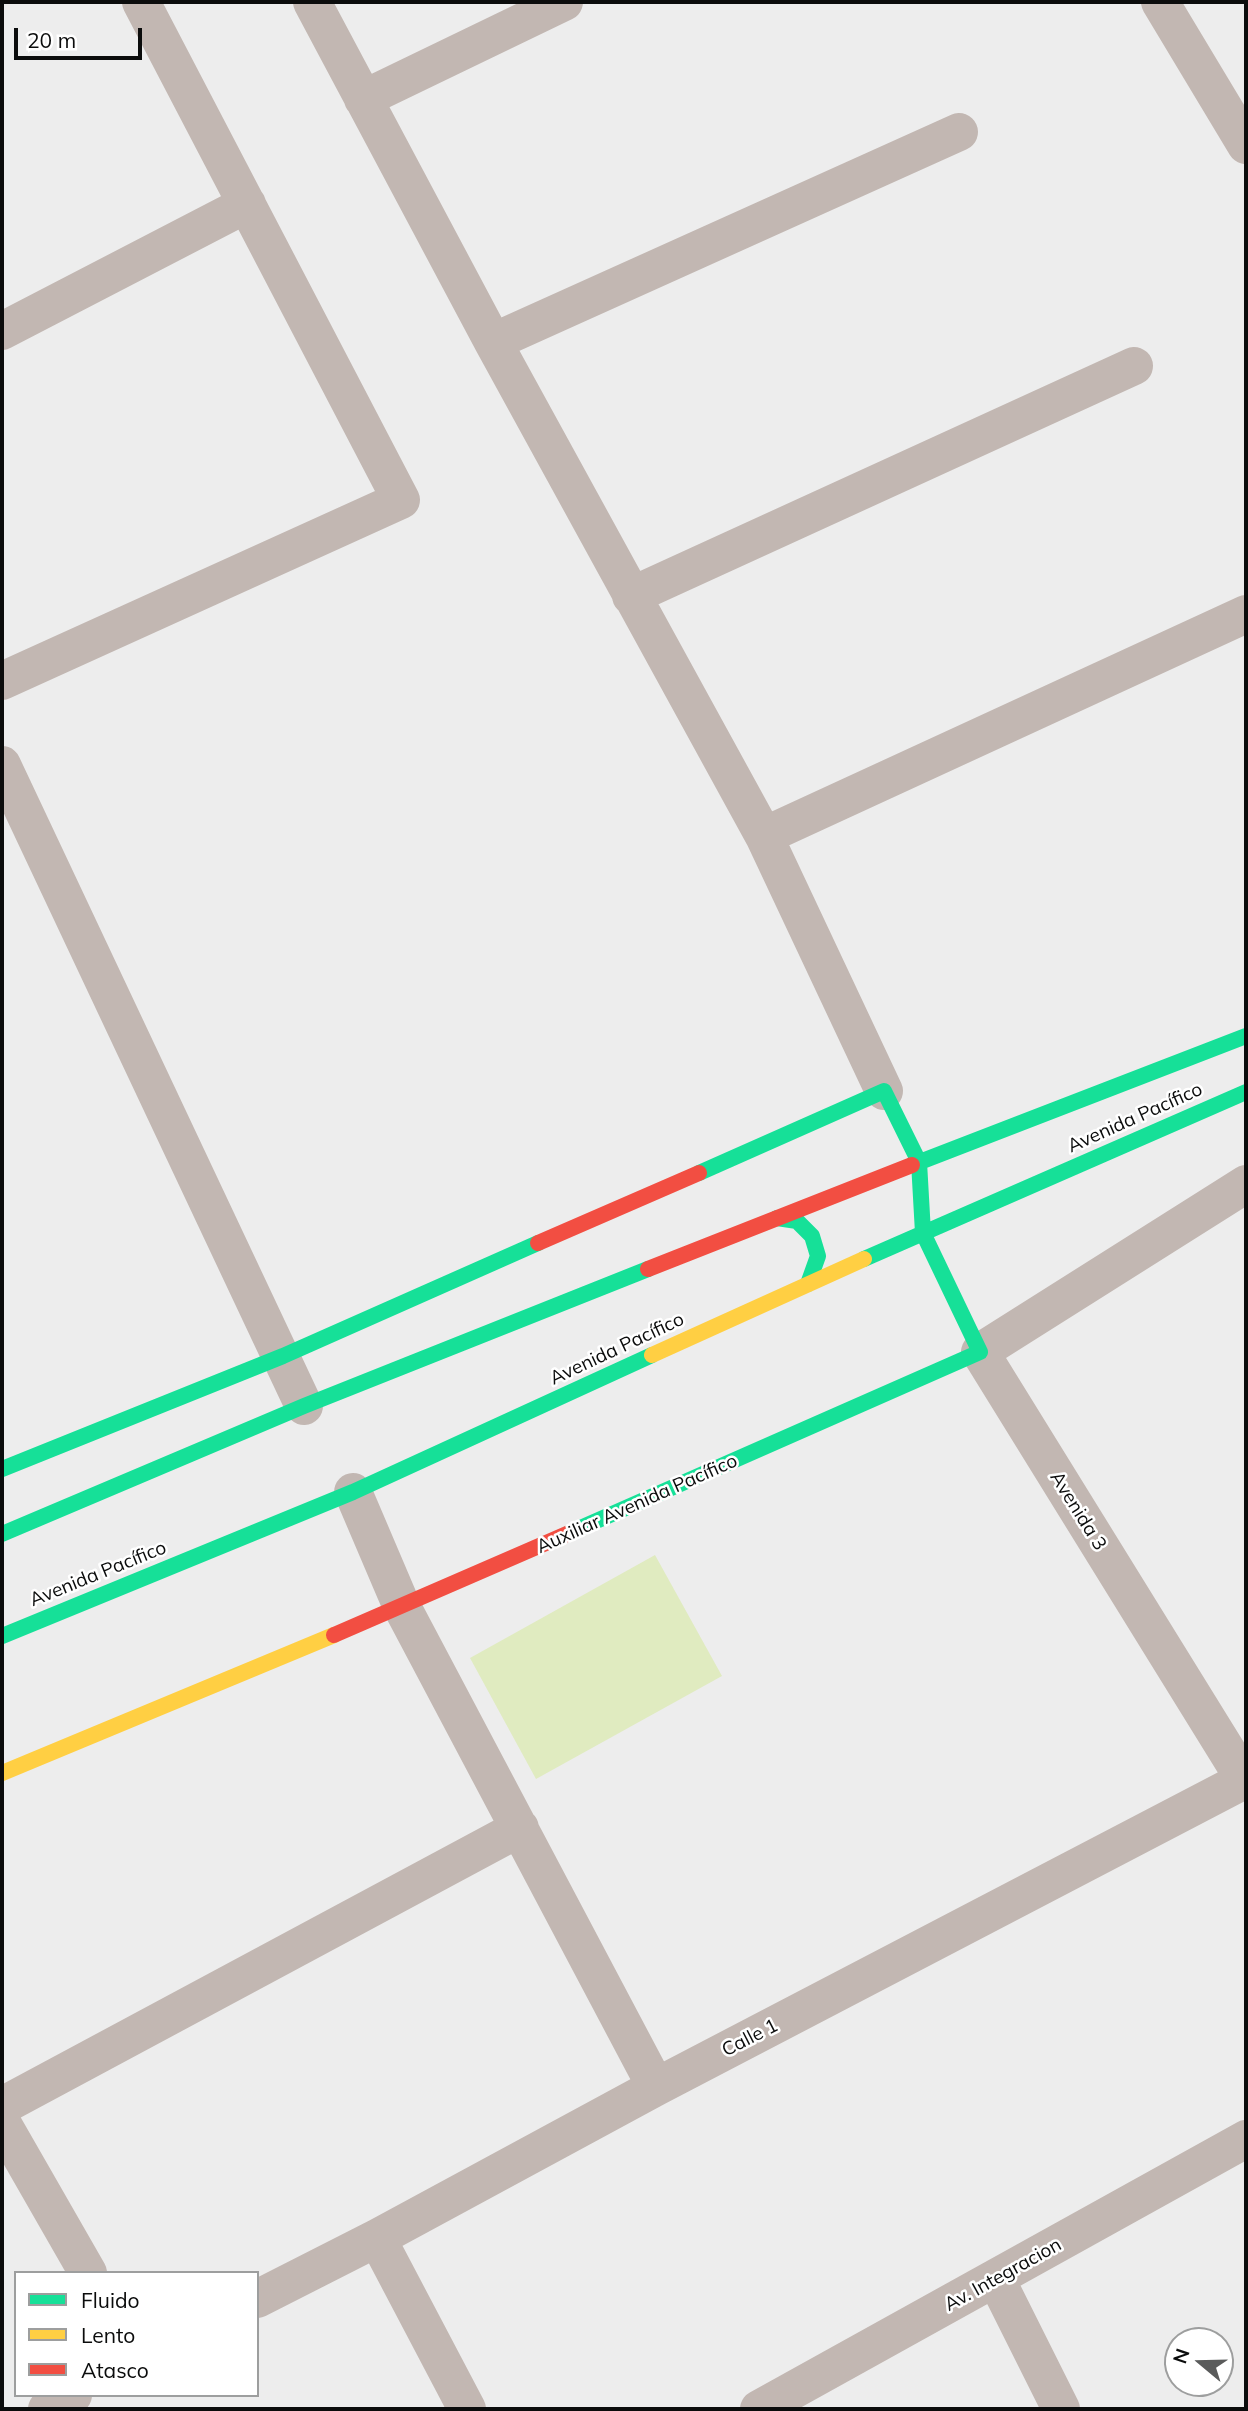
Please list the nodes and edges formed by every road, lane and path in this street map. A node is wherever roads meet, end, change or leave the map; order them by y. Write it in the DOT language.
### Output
graph roads {
  1 [pos="141,2"];
  2 [pos="312,2"];
  3 [pos="564,2"];
  4 [pos="1160,2"];
  5 [pos="363,99"];
  6 [pos="959,132"];
  7 [pos="1246,145"];
  8 [pos="247,204"];
  9 [pos="2,331"];
  10 [pos="493,342"];
  11 [pos="1134,366"];
  12 [pos="631,596"];
  13 [pos="1246,614"];
  14 [pos="2,681"];
  15 [pos="2,765"];
  16 [pos="764,836"];
  17 [pos="1246,1036"];
  18 [pos="884,1091"];
  19 [pos="1246,1092"];
  20 [pos="919,1163"];
  21 [pos="1246,1184"];
  22 [pos="777,1219"];
  23 [pos="923,1233"];
  24 [pos="808,1284"];
  25 [pos="980,1352"];
  26 [pos="283,1356"];
  27 [pos="304,1406"];
  28 [pos="3,1467"];
  29 [pos="353,1492"];
  30 [pos="2,1534"];
  31 [pos="402,1607"];
  32 [pos="2,1636"];
  33 [pos="2,1773"];
  34 [pos="1246,1781"];
  35 [pos="520,1828"];
  36 [pos="656,2087"];
  37 [pos="2,2106"];
  38 [pos="2,2123"];
  39 [pos="1246,2139"];
  40 [pos="377,2238"];
  41 [pos="87,2271"];
  42 [pos="996,2279"];
  43 [pos="259,2298"];
  44 [pos="69,2397"];
  45 [pos="47,2409"];
  46 [pos="467,2409"];
  47 [pos="759,2409"];
  48 [pos="1060,2409"];
  1 -- 8 [label="street"];
  2 -- 5 [label="street"];
  3 -- 5 [label="street"];
  4 -- 7 [label="street"];
  5 -- 10 [label="street"];
  6 -- 10 [label="street"];
  8 -- 9 [label="street"];
  8 -- 14 [label="street"];
  10 -- 12 [label="street"];
  11 -- 12 [label="street"];
  12 -- 16 [label="street"];
  13 -- 16 [label="street"];
  15 -- 26 [label="street"];
  16 -- 18 [label="street"];
  17 -- 20 [label="main road, Avenida Pacífico"];
  18 -- 20 [label="main road"];
  18 -- 26 [label="main road"];
  19 -- 23 [label="main road, Avenida Pacífico"];
  20 -- 22 [label="main road, Avenida Pacífico"];
  20 -- 23 [label="main road"];
  21 -- 25 [label="street, Auxiliar Avenida Pacífico"];
  22 -- 24 [label="main road"];
  22 -- 27 [label="main road, Avenida Pacífico"];
  23 -- 24 [label="main road, Avenida Pacífico"];
  23 -- 25 [label="main road, Avenida 3"];
  24 -- 29 [label="main road, Avenida Pacífico"];
  25 -- 31 [label="main road, Auxiliar Avenida Pacífico"];
  25 -- 34 [label="street, Avenida 3"];
  26 -- 27 [label="street"];
  26 -- 28 [label="main road"];
  27 -- 30 [label="main road, Avenida Pacífico"];
  29 -- 31 [label="street"];
  29 -- 32 [label="main road, Avenida Pacífico"];
  31 -- 33 [label="main road, Auxiliar Avenida Pacífico"];
  31 -- 35 [label="street"];
  34 -- 36 [label="street, Calle 1"];
  35 -- 36 [label="street"];
  35 -- 37 [label="street"];
  36 -- 40 [label="street, Calle 1"];
  38 -- 41 [label="street"];
  39 -- 42 [label="street, Av. Integracion"];
  40 -- 43 [label="street, Calle 1"];
  40 -- 46 [label="street"];
  42 -- 47 [label="street, Av. Integracion"];
  42 -- 48 [label="street"];
  44 -- 45 [label="street"];
}
